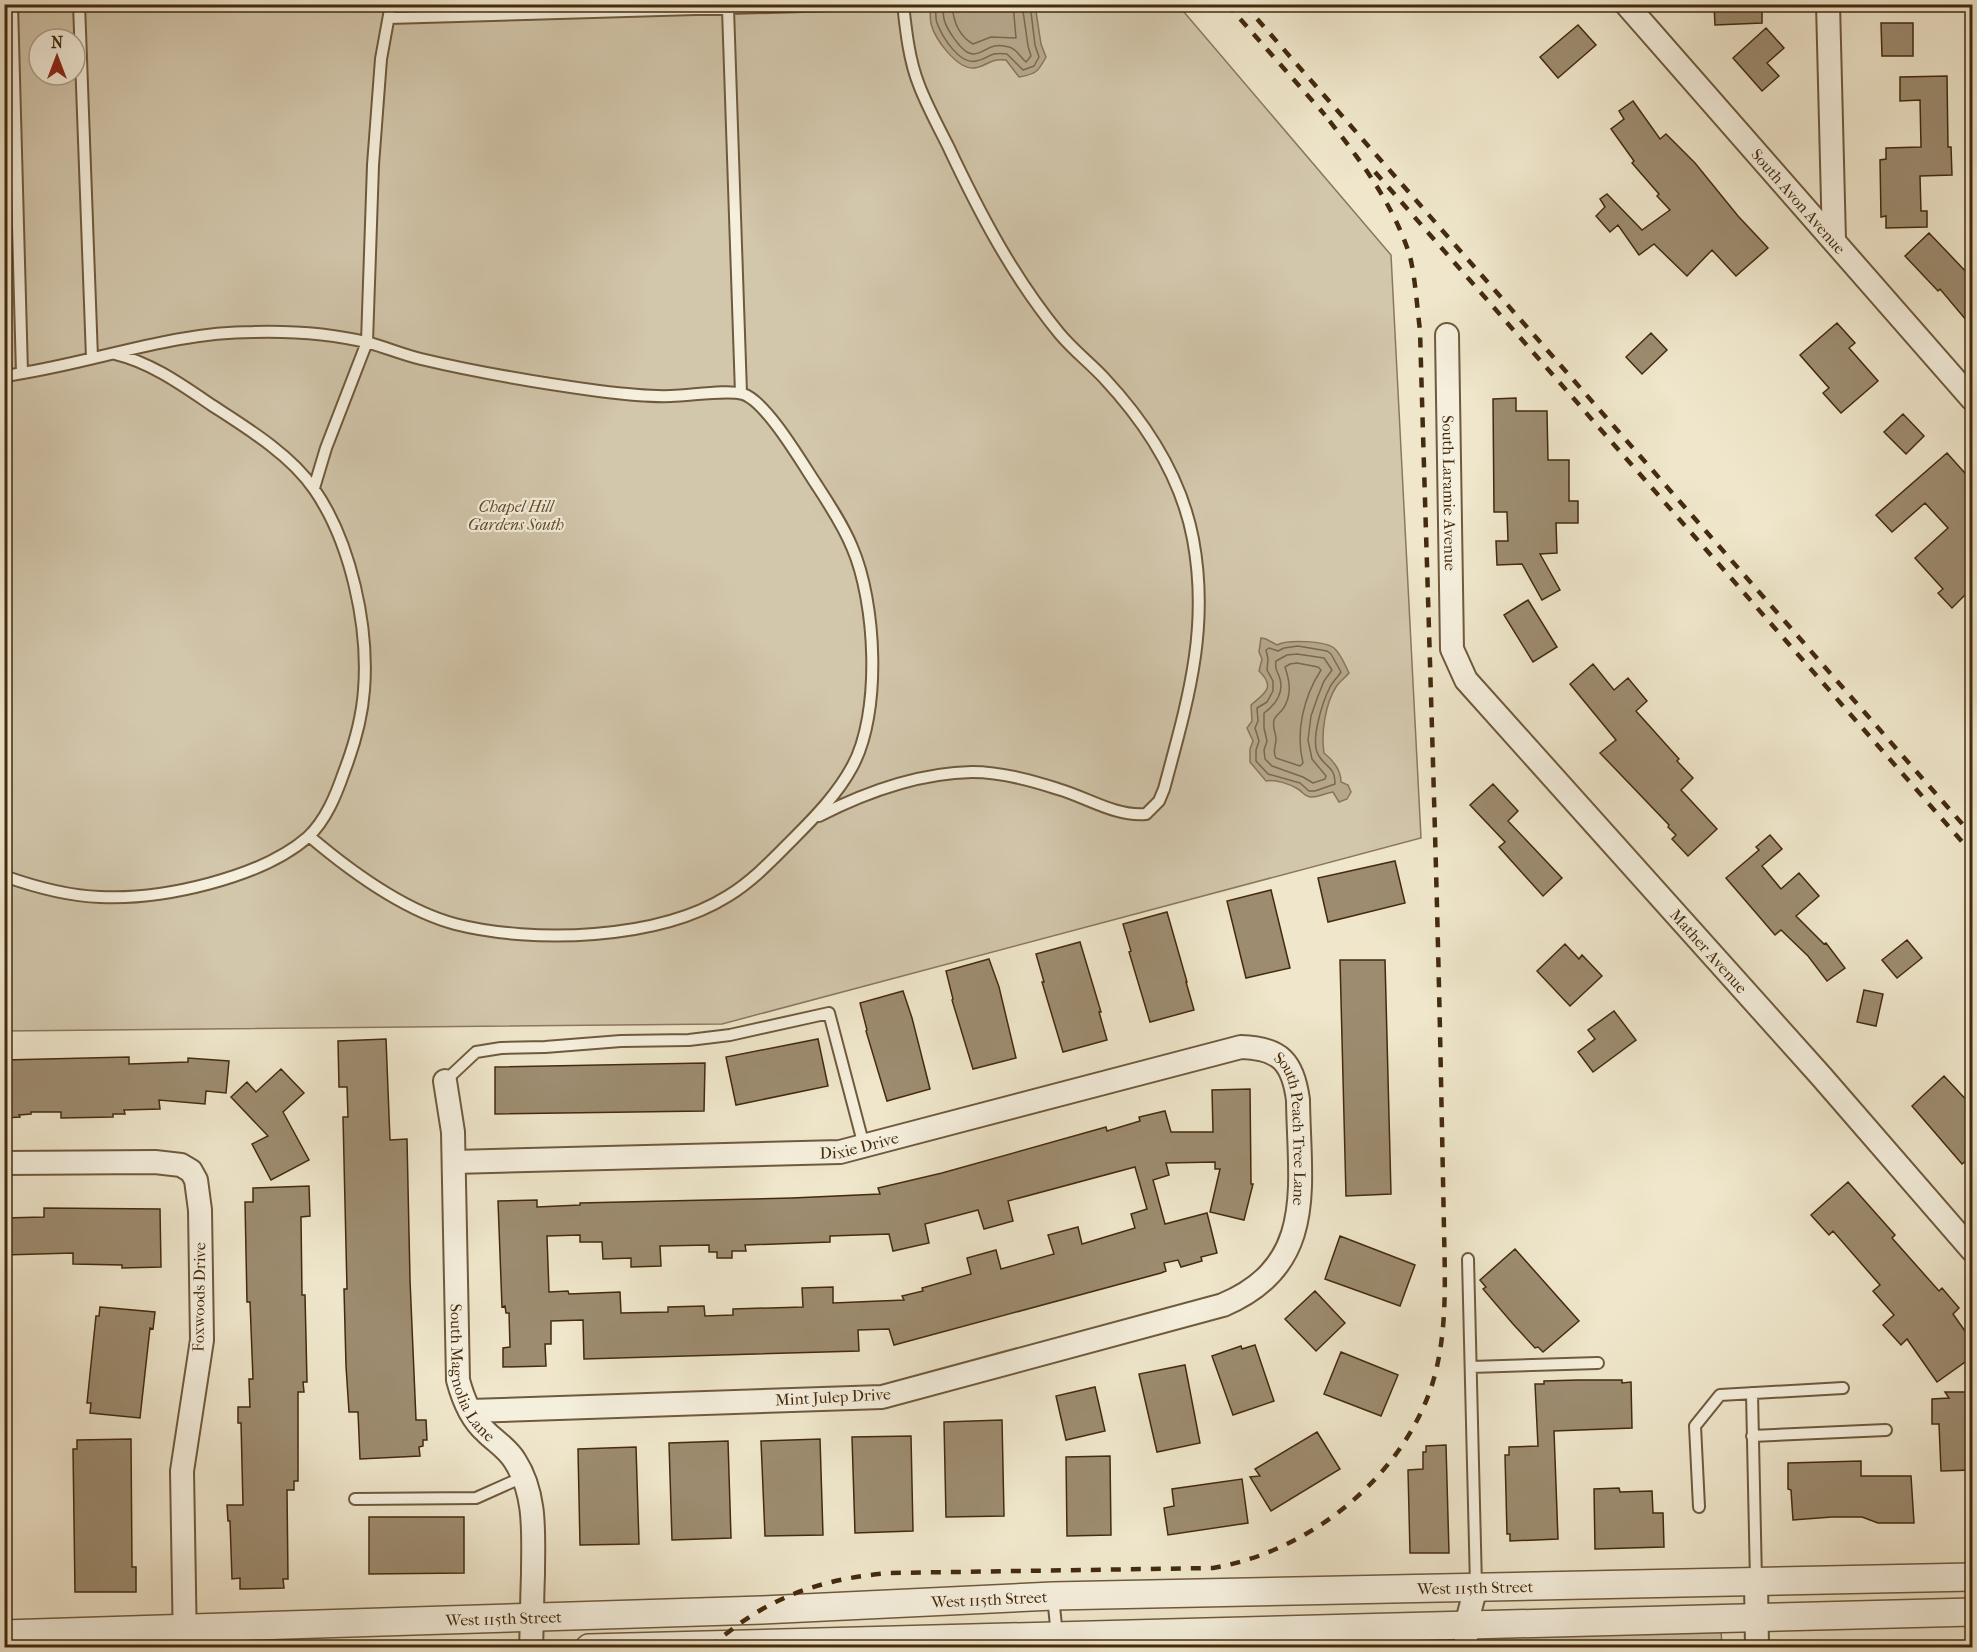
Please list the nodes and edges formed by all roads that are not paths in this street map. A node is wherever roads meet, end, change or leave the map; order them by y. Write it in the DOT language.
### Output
graph roads {
  1 [pos="12,4"];
  2 [pos="79,4"];
  3 [pos="391,4"];
  4 [pos="871,4"];
  5 [pos="903,4"];
  6 [pos="1626,4"];
  7 [pos="1828,4"];
  8 [pos="728,9"];
  9 [pos="388,18"];
  10 [pos="1834,241"];
  11 [pos="1447,335"];
  12 [pos="367,342"];
  13 [pos="111,353"];
  14 [pos="92,358"];
  15 [pos="22,373"];
  16 [pos="4,376"];
  17 [pos="741,393"];
  18 [pos="1972,399"];
  19 [pos="314,488"];
  20 [pos="1452,650"];
  21 [pos="813,819"];
  22 [pos="309,836"];
  23 [pos="4,876"];
  24 [pos="1254,1047"];
  25 [pos="445,1081"];
  26 [pos="864,1146"];
  27 [pos="454,1161"];
  28 [pos="4,1163"];
  29 [pos="1972,1250"];
  30 [pos="1468,1259"];
  31 [pos="1253,1289"];
  32 [pos="1598,1363"];
  33 [pos="1471,1367"];
  34 [pos="1843,1388"];
  35 [pos="1752,1393"];
  36 [pos="470,1411"];
  37 [pos="1886,1430"];
  38 [pos="1752,1436"];
  39 [pos="524,1478"];
  40 [pos="355,1499"];
  41 [pos="1699,1507"];
  42 [pos="1972,1577"];
  43 [pos="1756,1581"];
  44 [pos="1476,1587"];
  45 [pos="1053,1596"];
  46 [pos="1972,1612"];
  47 [pos="532,1617"];
  48 [pos="1756,1618"];
  49 [pos="4,1634"];
  50 [pos="1466,1636"];
  51 [pos="185,1638"];
  52 [pos="1058,1642"];
  53 [pos="531,1647"];
  54 [pos="589,1647"];
  55 [pos="1757,1647"];
  1 -- 15 [label="lane"];
  2 -- 14 [label="lane"];
  3 -- 9 [label="lane"];
  4 -- 8 [label="lane"];
  5 -- 21 [label="lane"];
  6 -- 10 [label="street, South Avon Avenue"];
  7 -- 10 [label="street"];
  8 -- 9 [label="lane"];
  8 -- 17 [label="lane"];
  9 -- 12 [label="lane"];
  10 -- 18 [label="street, South Avon Avenue"];
  11 -- 20 [label="street, South Laramie Avenue"];
  12 -- 13 [label="lane"];
  12 -- 17 [label="lane"];
  12 -- 19 [label="lane"];
  13 -- 14 [label="lane"];
  13 -- 19 [label="lane"];
  14 -- 15 [label="lane"];
  15 -- 16 [label="lane"];
  17 -- 21 [label="lane"];
  19 -- 22 [label="lane"];
  20 -- 29 [label="street, Mather Avenue"];
  21 -- 22 [label="lane"];
  22 -- 23 [label="lane"];
  24 -- 26 [label="street, Dixie Drive"];
  24 -- 31 [label="street, South Peach Tree Lane"];
  25 -- 26 [label="lane"];
  25 -- 27 [label="street, South Magnolia Lane"];
  26 -- 27 [label="street, Dixie Drive"];
  27 -- 36 [label="street, South Magnolia Lane"];
  28 -- 51 [label="street, Foxwoods Drive"];
  30 -- 33 [label="lane"];
  31 -- 36 [label="street, Mint Julep Drive"];
  32 -- 33 [label="lane"];
  33 -- 44 [label="lane"];
  34 -- 35 [label="lane"];
  35 -- 38 [label="lane"];
  35 -- 41 [label="lane"];
  36 -- 39 [label="street, South Magnolia Lane"];
  37 -- 38 [label="lane"];
  38 -- 43 [label="lane"];
  39 -- 40 [label="lane"];
  39 -- 47 [label="street, South Magnolia Lane"];
  42 -- 43 [label="street, West 115th Street"];
  43 -- 44 [label="street, West 115th Street"];
  43 -- 48 [label="street"];
  44 -- 45 [label="street, West 115th Street"];
  44 -- 50 [label="street"];
  45 -- 47 [label="street, West 115th Street"];
  45 -- 52 [label="lane"];
  46 -- 48 [label="street"];
  47 -- 51 [label="street, West 115th Street"];
  47 -- 53 [label="street, South Magnolia Lane"];
  48 -- 50 [label="street"];
  48 -- 55 [label="street"];
  49 -- 51 [label="street, West 115th Street"];
  50 -- 52 [label="street"];
  52 -- 54 [label="street"];
}
